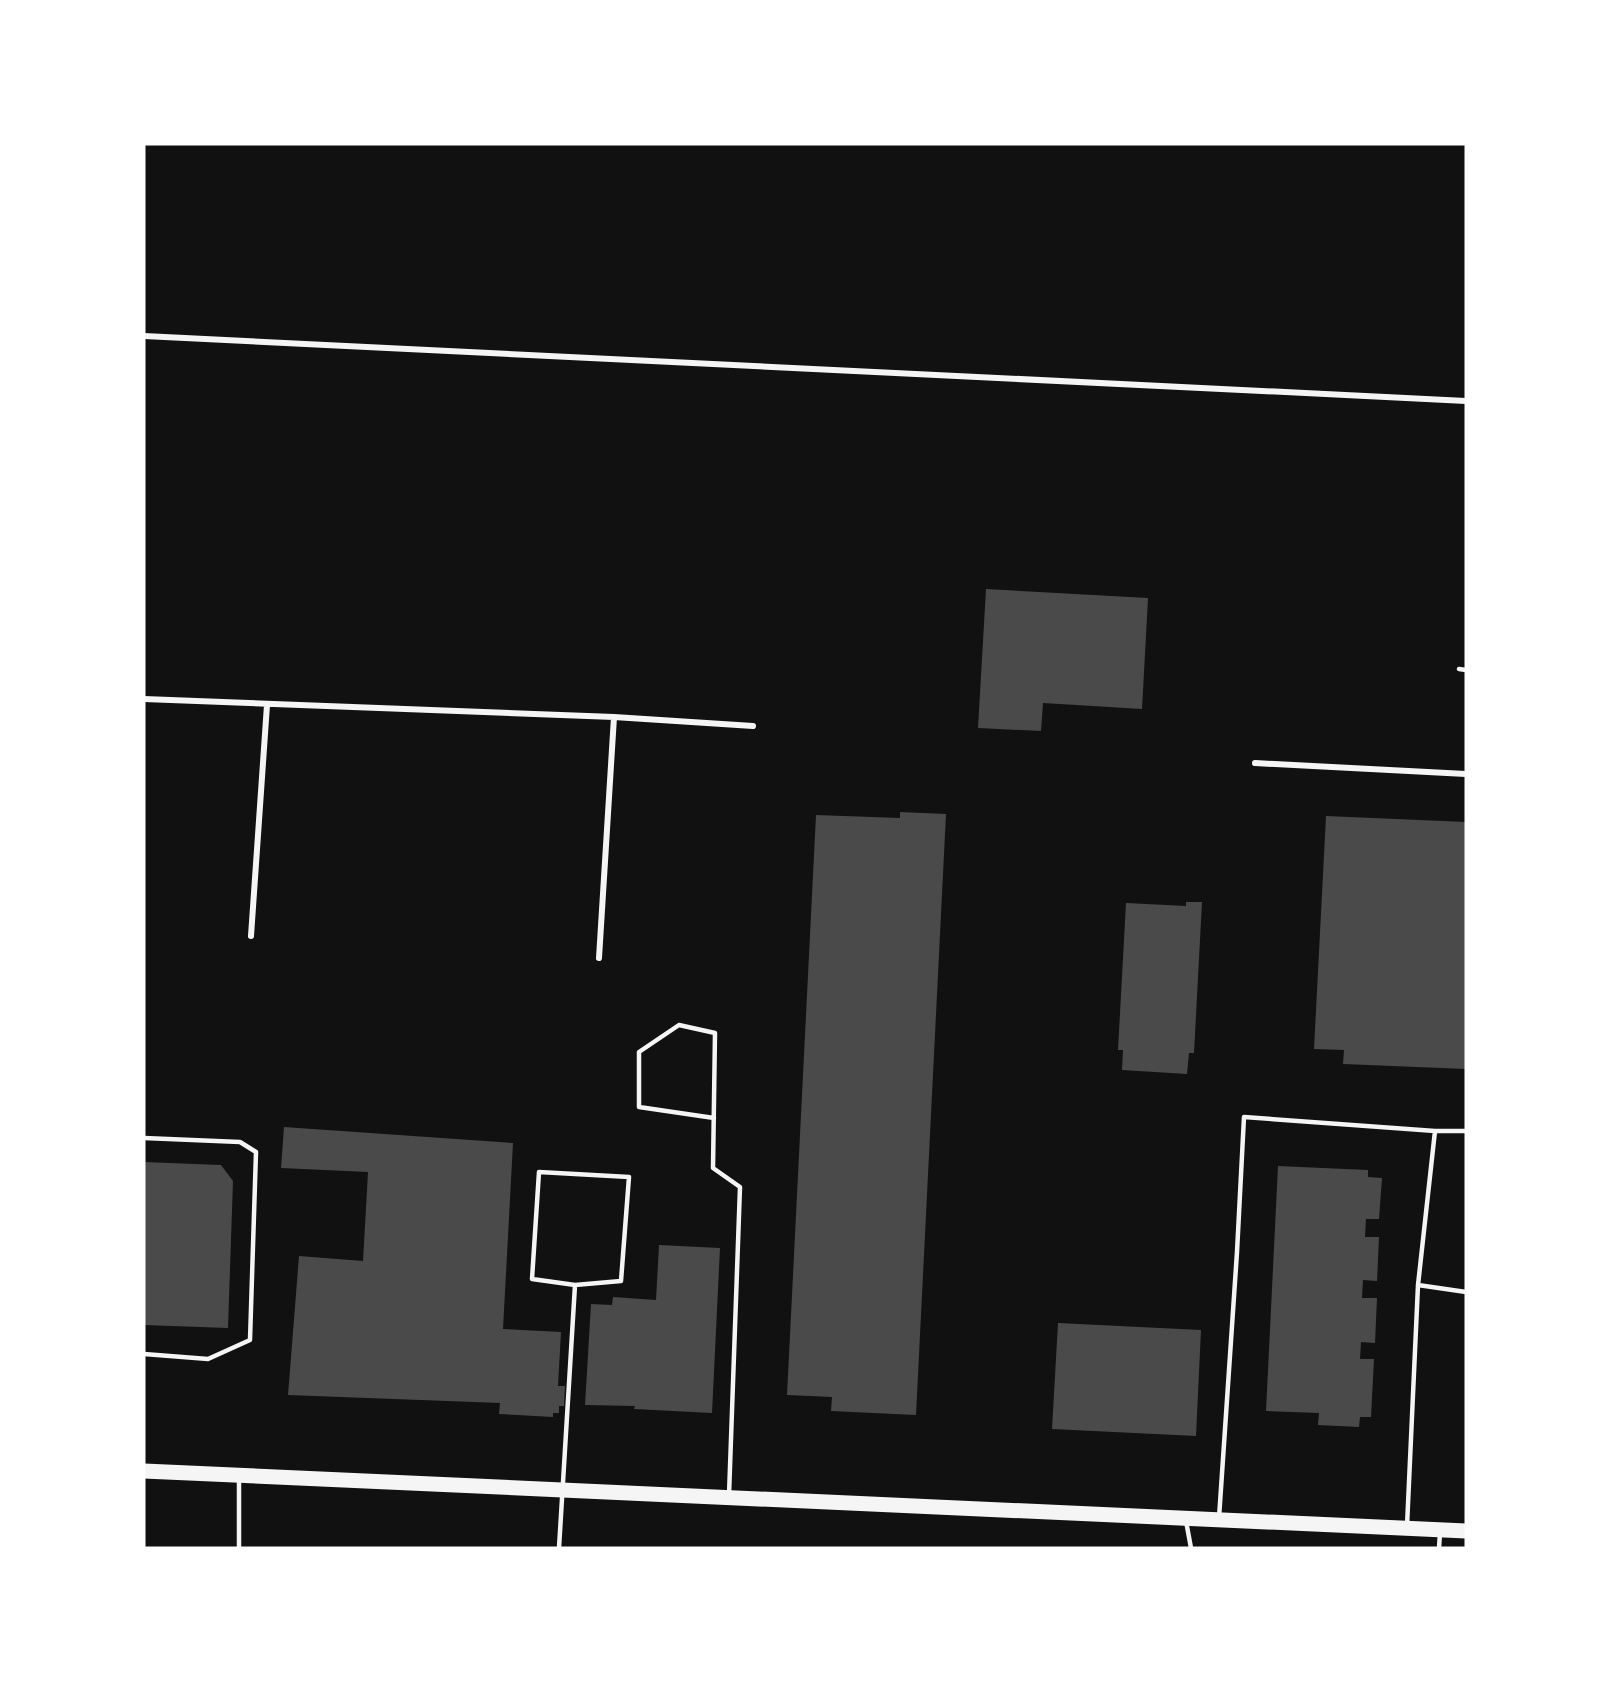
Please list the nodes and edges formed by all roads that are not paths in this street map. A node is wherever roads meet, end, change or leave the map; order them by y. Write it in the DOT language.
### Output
graph roads {
  1 [pos="144,336"];
  2 [pos="1466,401"];
  3 [pos="1459,669"];
  4 [pos="1466,670"];
  5 [pos="144,699"];
  6 [pos="267,705"];
  7 [pos="614,717"];
  8 [pos="753,726"];
  9 [pos="1255,763"];
  10 [pos="1466,774"];
  11 [pos="251,936"];
  12 [pos="599,958"];
  13 [pos="714,1118"];
  14 [pos="1435,1131"];
  15 [pos="1466,1131"];
  16 [pos="144,1138"];
  17 [pos="575,1285"];
  18 [pos="1418,1286"];
  19 [pos="1466,1292"];
  20 [pos="144,1354"];
  21 [pos="144,1471"];
  22 [pos="239,1475"];
  23 [pos="563,1491"];
  24 [pos="729,1498"];
  25 [pos="1186,1518"];
  26 [pos="1219,1520"];
  27 [pos="1407,1528"];
  28 [pos="1440,1530"];
  29 [pos="1466,1531"];
  30 [pos="239,1548"];
  31 [pos="559,1548"];
  32 [pos="1191,1548"];
  33 [pos="1439,1548"];
  1 -- 2 [label="street"];
  3 -- 4 [label="lane"];
  5 -- 6 [label="street"];
  6 -- 7 [label="street"];
  6 -- 11 [label="street"];
  7 -- 8 [label="street"];
  7 -- 12 [label="street"];
  9 -- 10 [label="street"];
  13 -- 13 [label="lane"];
  13 -- 24 [label="lane"];
  14 -- 15 [label="lane"];
  14 -- 18 [label="lane"];
  14 -- 26 [label="lane"];
  16 -- 20 [label="lane"];
  17 -- 17 [label="lane"];
  17 -- 23 [label="lane"];
  18 -- 19 [label="lane"];
  18 -- 27 [label="lane"];
  21 -- 22 [label="main road"];
  22 -- 23 [label="main road"];
  22 -- 30 [label="lane"];
  23 -- 24 [label="main road"];
  23 -- 31 [label="lane"];
  24 -- 25 [label="main road"];
  25 -- 26 [label="main road"];
  25 -- 32 [label="lane"];
  26 -- 27 [label="main road"];
  27 -- 28 [label="main road"];
  28 -- 29 [label="main road"];
  28 -- 33 [label="lane"];
}
